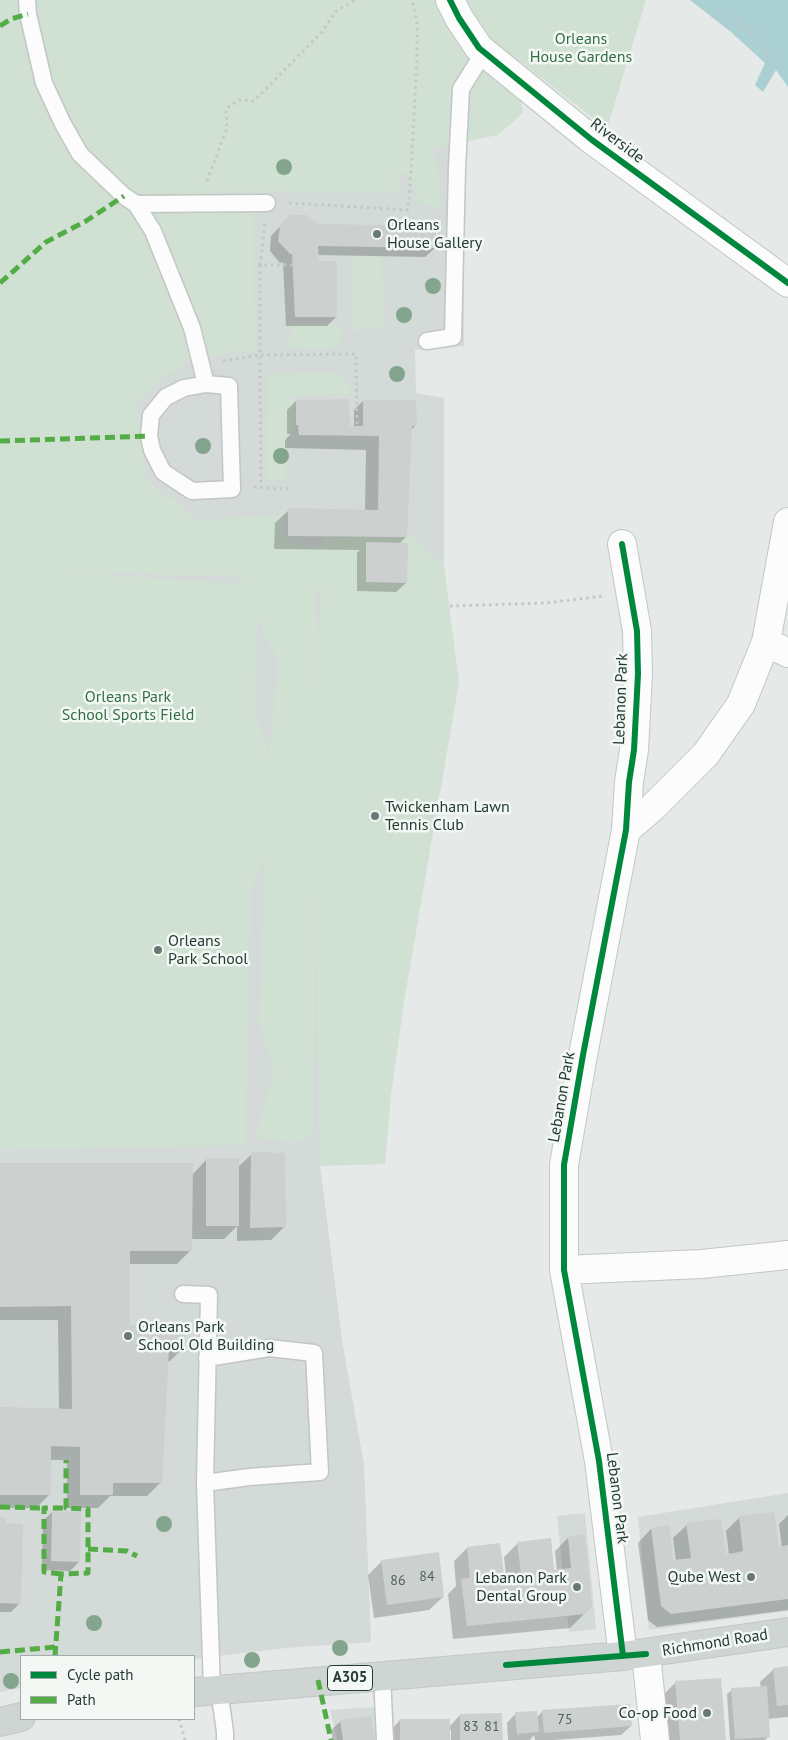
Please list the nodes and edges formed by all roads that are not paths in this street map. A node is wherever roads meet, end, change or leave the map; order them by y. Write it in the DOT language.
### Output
graph roads {
  1 [pos="27,0"];
  2 [pos="450,0"];
  3 [pos="484,52"];
  4 [pos="267,203"];
  5 [pos="136,204"];
  6 [pos="788,283"];
  7 [pos="427,341"];
  8 [pos="206,384"];
  9 [pos="788,522"];
  10 [pos="622,544"];
  11 [pos="777,647"];
  12 [pos="626,830"];
  13 [pos="788,1255"];
  14 [pos="564,1270"];
  15 [pos="183,1294"];
  16 [pos="207,1358"];
  17 [pos="205,1483"];
  18 [pos="788,1632"];
  19 [pos="635,1655"];
  20 [pos="382,1675"];
  21 [pos="208,1690"];
  22 [pos="20,1717"];
  23 [pos="0,1722"];
  24 [pos="224,1740"];
  25 [pos="385,1740"];
  26 [pos="655,1740"];
  1 -- 5 [label="lane"];
  2 -- 3 [label="street, Riverside"];
  3 -- 6 [label="street, Riverside"];
  3 -- 7 [label="lane"];
  4 -- 5 [label="lane"];
  5 -- 8 [label="lane"];
  8 -- 8 [label="lane"];
  9 -- 11 [label="street"];
  10 -- 12 [label="street, Lebanon Park"];
  11 -- 12 [label="street"];
  12 -- 14 [label="street, Lebanon Park"];
  13 -- 14 [label="street"];
  14 -- 19 [label="street, Lebanon Park"];
  15 -- 16 [label="lane"];
  16 -- 17 [label="lane"];
  16 -- 17 [label="lane"];
  17 -- 21 [label="lane"];
  18 -- 19 [label="main road, Richmond Road / A305"];
  19 -- 20 [label="main road, Richmond Road / A305"];
  19 -- 26 [label="street, Lebanon Park"];
  20 -- 21 [label="main road, Richmond Road / A305"];
  20 -- 25 [label="lane"];
  21 -- 24 [label="lane"];
  22 -- 23 [label="main road"];
}
